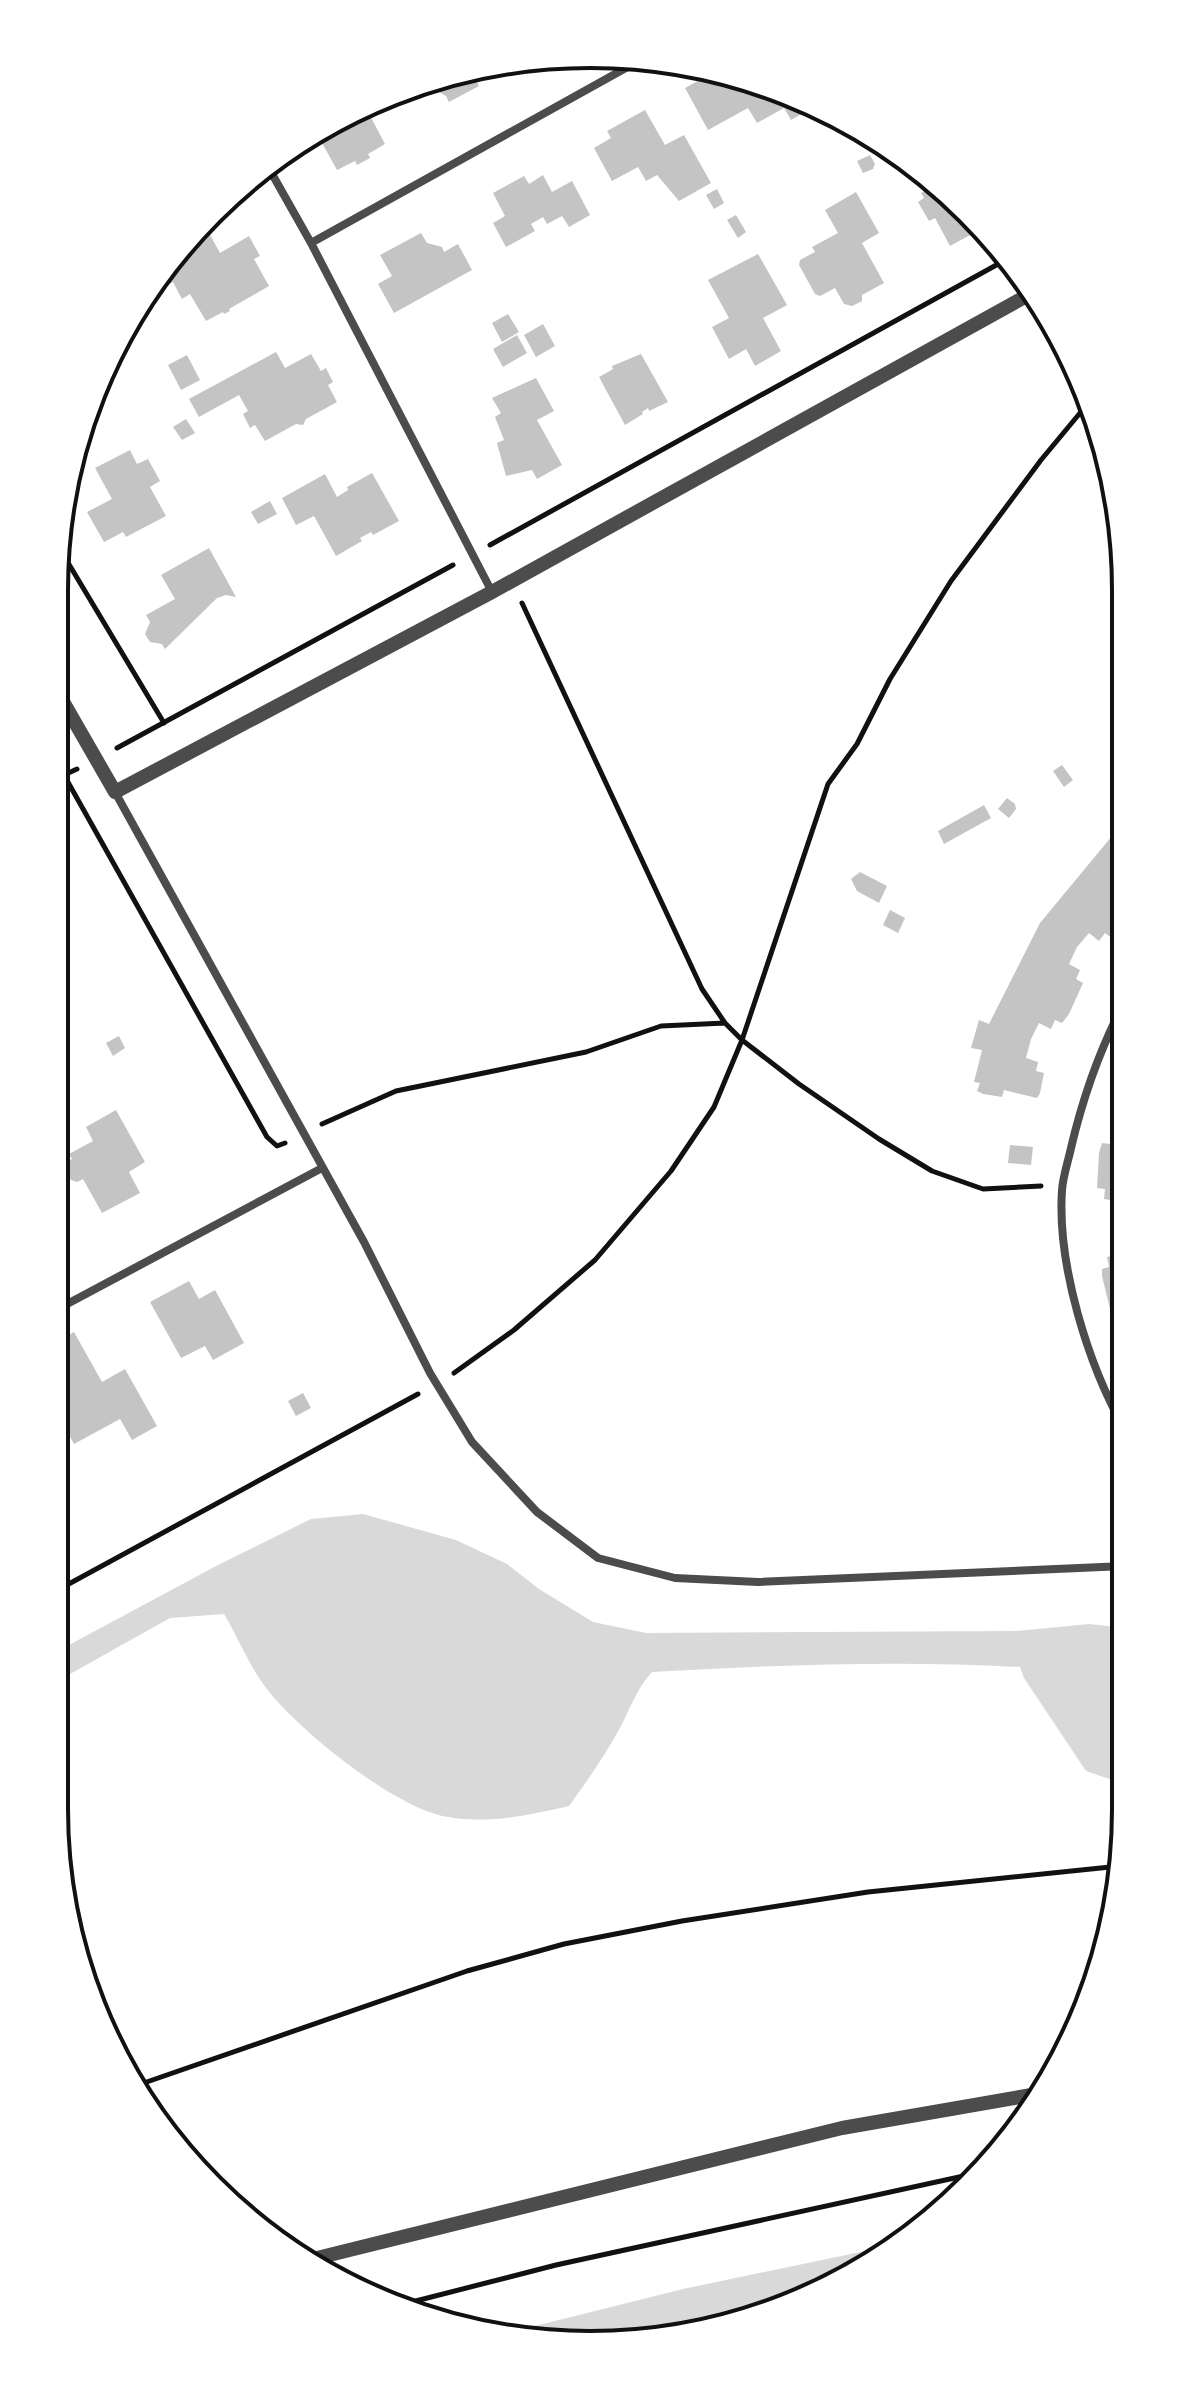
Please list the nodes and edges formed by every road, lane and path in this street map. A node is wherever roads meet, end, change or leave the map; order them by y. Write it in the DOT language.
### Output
graph roads {
  1 [pos="624,69"];
  2 [pos="273,175"];
  3 [pos="311,243"];
  4 [pos="998,264"];
  5 [pos="1023,298"];
  6 [pos="1080,413"];
  7 [pos="473,555"];
  8 [pos="69,564"];
  9 [pos="511,581"];
  10 [pos="492,592"];
  11 [pos="68,710"];
  12 [pos="164,723"];
  13 [pos="96,759"];
  14 [pos="68,773"];
  15 [pos="68,782"];
  16 [pos="115,792"];
  17 [pos="725,1023"];
  18 [pos="1112,1026"];
  19 [pos="742,1040"];
  20 [pos="305,1136"];
  21 [pos="322,1168"];
  22 [pos="1062,1185"];
  23 [pos="68,1304"];
  24 [pos="436,1383"];
  25 [pos="1112,1407"];
  26 [pos="1112,1567"];
  27 [pos="68,1584"];
  28 [pos="1109,1867"];
  29 [pos="146,2082"];
  30 [pos="1026,2096"];
  31 [pos="960,2177"];
  32 [pos="322,2257"];
  33 [pos="416,2301"];
  1 -- 3 [label="street"];
  2 -- 3 [label="street"];
  3 -- 7 [label="street"];
  4 -- 7 [label="path"];
  5 -- 9 [label="street"];
  6 -- 19 [label="path"];
  7 -- 10 [label="street"];
  7 -- 12 [label="path"];
  8 -- 12 [label="path"];
  9 -- 10 [label="street"];
  9 -- 17 [label="path"];
  10 -- 16 [label="street"];
  11 -- 13 [label="street"];
  12 -- 13 [label="path"];
  13 -- 14 [label="path"];
  13 -- 16 [label="street"];
  15 -- 20 [label="path"];
  16 -- 20 [label="street"];
  17 -- 19 [label="path"];
  17 -- 20 [label="path"];
  18 -- 22 [label="street"];
  19 -- 22 [label="path"];
  19 -- 24 [label="path"];
  20 -- 21 [label="street"];
  21 -- 23 [label="street"];
  21 -- 24 [label="street"];
  22 -- 25 [label="street"];
  24 -- 26 [label="street"];
  24 -- 27 [label="path"];
  28 -- 29 [label="path"];
  30 -- 32 [label="street"];
  31 -- 33 [label="path"];
}
